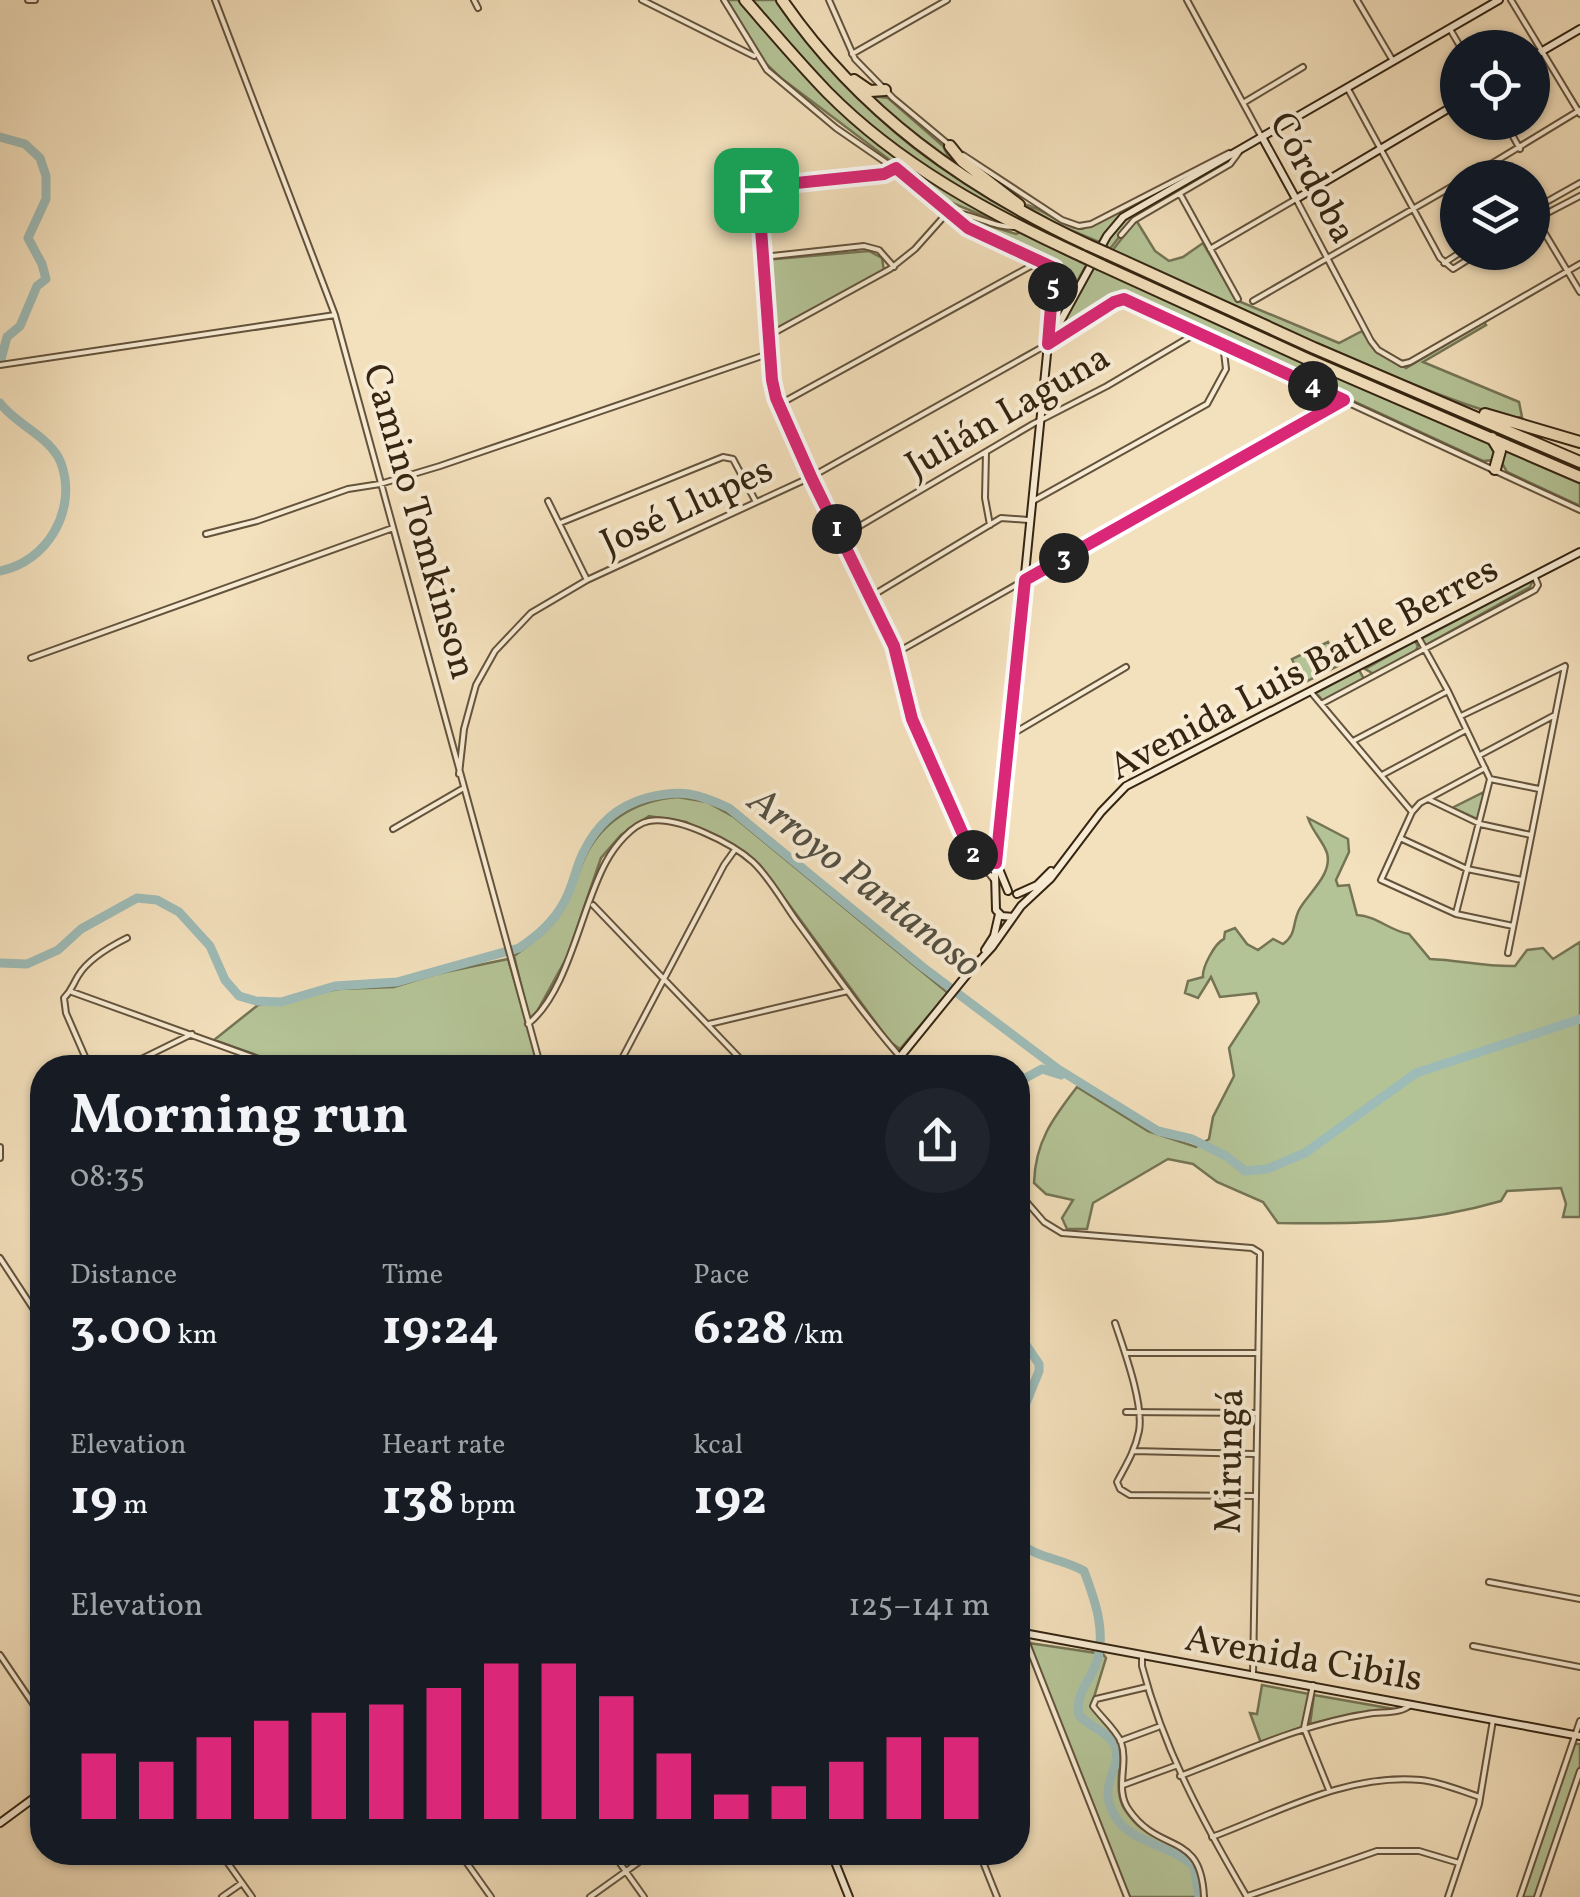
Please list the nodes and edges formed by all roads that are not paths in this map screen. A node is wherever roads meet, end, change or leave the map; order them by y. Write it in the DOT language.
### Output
graph roads {
  1 [pos="28,0"];
  2 [pos="36,0"];
  3 [pos="215,0"];
  4 [pos="474,0"];
  5 [pos="642,0"];
  6 [pos="724,0"];
  7 [pos="745,0"];
  8 [pos="782,0"];
  9 [pos="829,0"];
  10 [pos="947,0"];
  11 [pos="1187,0"];
  12 [pos="1358,0"];
  13 [pos="1499,0"];
  14 [pos="1511,0"];
  15 [pos="478,8"];
  16 [pos="1450,29"];
  17 [pos="1580,29"];
  18 [pos="1529,30"];
  19 [pos="810,38"];
  20 [pos="1550,47"];
  21 [pos="852,54"];
  22 [pos="756,56"];
  23 [pos="1394,62"];
  24 [pos="1550,65"];
  25 [pos="1302,67"];
  26 [pos="878,88"];
  27 [pos="1348,89"];
  28 [pos="1243,103"];
  29 [pos="1579,112"];
  30 [pos="1440,114"];
  31 [pos="1515,140"];
  32 [pos="1264,141"];
  33 [pos="950,146"];
  34 [pos="1381,148"];
  35 [pos="1520,149"];
  36 [pos="1242,150"];
  37 [pos="1500,160"];
  38 [pos="896,168"];
  39 [pos="1580,183"];
  40 [pos="1440,193"];
  41 [pos="1180,194"];
  42 [pos="1580,196"];
  43 [pos="1296,199"];
  44 [pos="1550,200"];
  45 [pos="1412,208"];
  46 [pos="948,212"];
  47 [pos="1550,212"];
  48 [pos="1048,226"];
  49 [pos="1019,227"];
  50 [pos="1121,236"];
  51 [pos="1550,244"];
  52 [pos="1210,249"];
  53 [pos="1440,256"];
  54 [pos="761,257"];
  55 [pos="1327,258"];
  56 [pos="1040,261"];
  57 [pos="1580,264"];
  58 [pos="894,266"];
  59 [pos="1568,272"];
  60 [pos="1580,292"];
  61 [pos="1238,299"];
  62 [pos="1253,301"];
  63 [pos="335,315"];
  64 [pos="1200,331"];
  65 [pos="768,336"];
  66 [pos="1223,343"];
  67 [pos="1048,344"];
  68 [pos="768,354"];
  69 [pos="3,365"];
  70 [pos="1344,400"];
  71 [pos="1444,403"];
  72 [pos="778,404"];
  73 [pos="1040,421"];
  74 [pos="1492,437"];
  75 [pos="1580,442"];
  76 [pos="986,452"];
  77 [pos="1580,462"];
  78 [pos="1494,470"];
  79 [pos="811,477"];
  80 [pos="1580,477"];
  81 [pos="380,484"];
  82 [pos="548,501"];
  83 [pos="1033,501"];
  84 [pos="756,503"];
  85 [pos="1580,510"];
  86 [pos="1031,520"];
  87 [pos="560,523"];
  88 [pos="990,525"];
  89 [pos="392,528"];
  90 [pos="206,534"];
  91 [pos="841,537"];
  92 [pos="1580,552"];
  93 [pos="1534,575"];
  94 [pos="587,580"];
  95 [pos="1025,580"];
  96 [pos="870,597"];
  97 [pos="1469,608"];
  98 [pos="1476,622"];
  99 [pos="1417,636"];
  100 [pos="1425,650"];
  101 [pos="896,653"];
  102 [pos="30,658"];
  103 [pos="1360,665"];
  104 [pos="1126,667"];
  105 [pos="1369,679"];
  106 [pos="1310,690"];
  107 [pos="1448,691"];
  108 [pos="1321,704"];
  109 [pos="1557,714"];
  110 [pos="1461,716"];
  111 [pos="1466,729"];
  112 [pos="1009,736"];
  113 [pos="1353,740"];
  114 [pos="1480,754"];
  115 [pos="1486,767"];
  116 [pos="459,774"];
  117 [pos="1382,774"];
  118 [pos="1490,779"];
  119 [pos="463,789"];
  120 [pos="1541,790"];
  121 [pos="1428,799"];
  122 [pos="1412,812"];
  123 [pos="1480,824"];
  124 [pos="393,829"];
  125 [pos="1531,835"];
  126 [pos="1400,838"];
  127 [pos="734,851"];
  128 [pos="1069,852"];
  129 [pos="974,856"];
  130 [pos="996,863"];
  131 [pos="1467,868"];
  132 [pos="998,878"];
  133 [pos="1522,880"];
  134 [pos="1012,892"];
  135 [pos="995,902"];
  136 [pos="591,904"];
  137 [pos="1021,906"];
  138 [pos="999,914"];
  139 [pos="1456,914"];
  140 [pos="1012,917"];
  141 [pos="1513,926"];
  142 [pos="126,938"];
  143 [pos="1508,953"];
  144 [pos="967,975"];
  145 [pos="664,979"];
  146 [pos="72,992"];
  147 [pos="848,992"];
  148 [pos="528,1024"];
  149 [pos="709,1024"];
  150 [pos="192,1034"];
  151 [pos="84,1055"];
  152 [pos="149,1055"];
  153 [pos="249,1055"];
  154 [pos="536,1055"];
  155 [pos="624,1055"];
  156 [pos="737,1055"];
  157 [pos="898,1055"];
  158 [pos="902,1055"];
  159 [pos="0,1147"];
  160 [pos="0,1158"];
  161 [pos="1030,1206"];
  162 [pos="0,1258"];
  163 [pos="30,1304"];
  164 [pos="1115,1323"];
  165 [pos="1126,1353"];
  166 [pos="1257,1353"];
  167 [pos="1126,1412"];
  168 [pos="1139,1412"];
  169 [pos="1257,1413"];
  170 [pos="1134,1452"];
  171 [pos="1255,1454"];
  172 [pos="1255,1496"];
  173 [pos="1489,1582"];
  174 [pos="1580,1599"];
  175 [pos="1030,1634"];
  176 [pos="1473,1646"];
  177 [pos="0,1655"];
  178 [pos="1142,1655"];
  179 [pos="1030,1657"];
  180 [pos="1580,1668"];
  181 [pos="1253,1675"];
  182 [pos="1313,1685"];
  183 [pos="1147,1687"];
  184 [pos="30,1700"];
  185 [pos="1412,1704"];
  186 [pos="1494,1720"];
  187 [pos="1580,1721"];
  188 [pos="1159,1726"];
  189 [pos="1304,1728"];
  190 [pos="1578,1735"];
  191 [pos="1120,1741"];
  192 [pos="1175,1766"];
  193 [pos="1580,1771"];
  194 [pos="1180,1776"];
  195 [pos="1121,1786"];
  196 [pos="1330,1791"];
  197 [pos="1480,1797"];
  198 [pos="30,1801"];
  199 [pos="0,1823"];
  200 [pos="1212,1837"];
  201 [pos="1459,1863"];
  202 [pos="230,1865"];
  203 [pos="468,1865"];
  204 [pos="621,1865"];
  205 [pos="635,1865"];
  206 [pos="836,1865"];
  207 [pos="984,1865"];
  208 [pos="626,1872"];
  209 [pos="242,1882"];
  210 [pos="222,1897"];
  211 [pos="252,1897"];
  212 [pos="490,1897"];
  213 [pos="590,1897"];
  214 [pos="644,1897"];
  215 [pos="849,1897"];
  216 [pos="998,1897"];
  217 [pos="1128,1897"];
  218 [pos="1204,1897"];
  219 [pos="1247,1897"];
  220 [pos="1448,1897"];
  221 [pos="1520,1897"];
  222 [pos="1538,1897"];
  1 -- 2 [label="street"];
  3 -- 63 [label="street, Camino Tomkinson"];
  4 -- 15 [label="street"];
  5 -- 22 [label="street"];
  6 -- 22 [label="street"];
  7 -- 49 [label="highway"];
  8 -- 19 [label="highway"];
  9 -- 21 [label="street"];
  10 -- 21 [label="street"];
  11 -- 28 [label="street, Córdoba"];
  12 -- 23 [label="street"];
  13 -- 16 [label="street"];
  14 -- 18 [label="street"];
  16 -- 23 [label="street"];
  17 -- 20 [label="street"];
  19 -- 26 [label="highway"];
  19 -- 48 [label="highway"];
  21 -- 26 [label="street"];
  22 -- 38 [label="street"];
  23 -- 27 [label="street"];
  24 -- 29 [label="street"];
  25 -- 28 [label="street"];
  26 -- 33 [label="street"];
  27 -- 32 [label="street"];
  27 -- 34 [label="street"];
  28 -- 32 [label="street, Córdoba"];
  29 -- 35 [label="street"];
  30 -- 34 [label="street"];
  31 -- 35 [label="street"];
  32 -- 36 [label="street"];
  32 -- 43 [label="street, Córdoba"];
  33 -- 36 [label="street"];
  33 -- 48 [label="highway"];
  34 -- 43 [label="street"];
  34 -- 45 [label="street"];
  35 -- 37 [label="street"];
  36 -- 41 [label="street"];
  36 -- 67 [label="street"];
  38 -- 46 [label="street"];
  38 -- 54 [label="street"];
  39 -- 44 [label="street"];
  40 -- 45 [label="street"];
  41 -- 50 [label="street"];
  41 -- 52 [label="street"];
  42 -- 47 [label="street"];
  43 -- 52 [label="street"];
  43 -- 55 [label="street, Córdoba"];
  45 -- 53 [label="street"];
  45 -- 55 [label="street"];
  46 -- 49 [label="street"];
  46 -- 56 [label="street"];
  46 -- 58 [label="street"];
  48 -- 71 [label="highway, bridge"];
  49 -- 74 [label="highway, bridge"];
  51 -- 59 [label="street"];
  52 -- 61 [label="street"];
  54 -- 58 [label="street"];
  54 -- 65 [label="street"];
  55 -- 59 [label="street, Córdoba"];
  55 -- 62 [label="street"];
  56 -- 67 [label="street"];
  56 -- 72 [label="street"];
  57 -- 59 [label="street"];
  58 -- 65 [label="street"];
  59 -- 60 [label="street"];
  63 -- 69 [label="street"];
  63 -- 81 [label="street, Camino Tomkinson"];
  64 -- 66 [label="street"];
  64 -- 67 [label="street, José Llupes"];
  64 -- 73 [label="street, Julián Laguna"];
  65 -- 68 [label="street"];
  66 -- 70 [label="street"];
  66 -- 83 [label="street"];
  67 -- 73 [label="street"];
  67 -- 79 [label="street, José Llupes"];
  68 -- 72 [label="street"];
  68 -- 81 [label="street"];
  70 -- 78 [label="street"];
  70 -- 95 [label="street"];
  71 -- 75 [label="highway"];
  71 -- 77 [label="highway"];
  72 -- 79 [label="street"];
  73 -- 76 [label="street, Julián Laguna"];
  73 -- 83 [label="street"];
  74 -- 78 [label="highway"];
  74 -- 80 [label="highway"];
  76 -- 88 [label="street"];
  76 -- 91 [label="street, Julián Laguna"];
  78 -- 85 [label="street"];
  79 -- 84 [label="street, José Llupes"];
  79 -- 91 [label="street"];
  81 -- 89 [label="street, Camino Tomkinson"];
  81 -- 90 [label="street"];
  82 -- 87 [label="street"];
  83 -- 86 [label="street"];
  84 -- 87 [label="street"];
  84 -- 94 [label="street, José Llupes"];
  86 -- 88 [label="street"];
  86 -- 95 [label="street"];
  87 -- 94 [label="street"];
  88 -- 96 [label="street"];
  89 -- 102 [label="street"];
  89 -- 116 [label="street, Camino Tomkinson"];
  91 -- 96 [label="street"];
  92 -- 93 [label="street, Avenida Luis Batlle Berres"];
  93 -- 97 [label="street, Avenida Luis Batlle Berres"];
  93 -- 98 [label="street"];
  94 -- 116 [label="street, José Llupes"];
  95 -- 101 [label="street"];
  95 -- 112 [label="street"];
  96 -- 101 [label="street"];
  97 -- 98 [label="street"];
  97 -- 99 [label="street, Avenida Luis Batlle Berres"];
  98 -- 100 [label="street"];
  99 -- 100 [label="street"];
  99 -- 103 [label="street, Avenida Luis Batlle Berres"];
  100 -- 105 [label="street"];
  100 -- 107 [label="street"];
  101 -- 129 [label="street"];
  103 -- 105 [label="street"];
  103 -- 106 [label="street, Avenida Luis Batlle Berres"];
  104 -- 112 [label="street"];
  105 -- 108 [label="street"];
  106 -- 108 [label="street"];
  106 -- 128 [label="street, Avenida Luis Batlle Berres"];
  107 -- 110 [label="street"];
  107 -- 113 [label="street"];
  108 -- 113 [label="street"];
  109 -- 110 [label="street"];
  109 -- 114 [label="street"];
  109 -- 120 [label="street"];
  110 -- 111 [label="street"];
  111 -- 114 [label="street"];
  111 -- 117 [label="street"];
  112 -- 130 [label="street"];
  113 -- 117 [label="street"];
  114 -- 115 [label="street"];
  115 -- 118 [label="street"];
  115 -- 121 [label="street"];
  116 -- 119 [label="street, Camino Tomkinson"];
  117 -- 122 [label="street"];
  118 -- 120 [label="street"];
  118 -- 123 [label="street"];
  119 -- 124 [label="street"];
  119 -- 148 [label="street, Camino Tomkinson"];
  120 -- 125 [label="street"];
  121 -- 122 [label="street"];
  121 -- 123 [label="street"];
  122 -- 126 [label="street"];
  123 -- 125 [label="street"];
  123 -- 131 [label="street"];
  125 -- 133 [label="street"];
  126 -- 131 [label="street"];
  126 -- 139 [label="street"];
  127 -- 136 [label="street"];
  127 -- 145 [label="street"];
  127 -- 147 [label="street"];
  128 -- 134 [label="street, Avenida Luis Batlle Berres"];
  128 -- 137 [label="street, Avenida Luis Batlle Berres"];
  129 -- 130 [label="street"];
  129 -- 132 [label="street"];
  130 -- 132 [label="street"];
  131 -- 133 [label="street"];
  131 -- 139 [label="street"];
  132 -- 134 [label="street"];
  132 -- 135 [label="street"];
  133 -- 141 [label="street"];
  134 -- 135 [label="street"];
  134 -- 137 [label="street"];
  135 -- 138 [label="street"];
  136 -- 145 [label="street"];
  136 -- 148 [label="street"];
  137 -- 140 [label="street"];
  138 -- 140 [label="street"];
  138 -- 144 [label="street"];
  139 -- 141 [label="street"];
  140 -- 144 [label="street"];
  141 -- 143 [label="street"];
  142 -- 146 [label="street"];
  144 -- 158 [label="street"];
  145 -- 149 [label="street"];
  145 -- 155 [label="street"];
  146 -- 150 [label="street"];
  146 -- 151 [label="street"];
  147 -- 149 [label="street"];
  147 -- 157 [label="street"];
  148 -- 154 [label="street, Camino Tomkinson"];
  149 -- 156 [label="street"];
  150 -- 152 [label="street"];
  150 -- 153 [label="street"];
  159 -- 160 [label="street"];
  161 -- 166 [label="street, Mirungá"];
  162 -- 163 [label="street"];
  164 -- 165 [label="street"];
  165 -- 166 [label="street"];
  165 -- 168 [label="street"];
  166 -- 169 [label="street, Mirungá"];
  167 -- 168 [label="street"];
  168 -- 169 [label="street"];
  168 -- 170 [label="street"];
  169 -- 171 [label="street, Mirungá"];
  170 -- 171 [label="street"];
  170 -- 172 [label="street"];
  171 -- 172 [label="street, Mirungá"];
  172 -- 181 [label="street, Mirungá"];
  173 -- 174 [label="street"];
  175 -- 178 [label="street, Avenida Cibils"];
  176 -- 180 [label="street"];
  177 -- 184 [label="street"];
  178 -- 181 [label="street, Avenida Cibils"];
  178 -- 183 [label="street"];
  179 -- 217 [label="street"];
  181 -- 182 [label="street, Avenida Cibils"];
  182 -- 185 [label="street, Avenida Cibils"];
  182 -- 189 [label="street"];
  183 -- 188 [label="street"];
  183 -- 191 [label="street"];
  185 -- 186 [label="street, Avenida Cibils"];
  185 -- 189 [label="street"];
  186 -- 190 [label="street, Avenida Cibils"];
  186 -- 197 [label="street"];
  187 -- 190 [label="street"];
  188 -- 191 [label="street"];
  188 -- 192 [label="street"];
  189 -- 194 [label="street"];
  189 -- 196 [label="street"];
  190 -- 221 [label="street"];
  191 -- 195 [label="street"];
  192 -- 194 [label="street"];
  192 -- 195 [label="street"];
  193 -- 222 [label="street"];
  194 -- 200 [label="street"];
  195 -- 218 [label="street"];
  196 -- 197 [label="street"];
  196 -- 200 [label="street"];
  197 -- 201 [label="street"];
  198 -- 199 [label="street"];
  200 -- 219 [label="street"];
  201 -- 219 [label="street"];
  201 -- 220 [label="street"];
  202 -- 209 [label="street"];
  203 -- 212 [label="street"];
  204 -- 208 [label="street"];
  205 -- 208 [label="street"];
  206 -- 215 [label="street"];
  207 -- 216 [label="street"];
  208 -- 213 [label="street"];
  208 -- 214 [label="street"];
  209 -- 210 [label="street"];
  209 -- 211 [label="street"];
}
